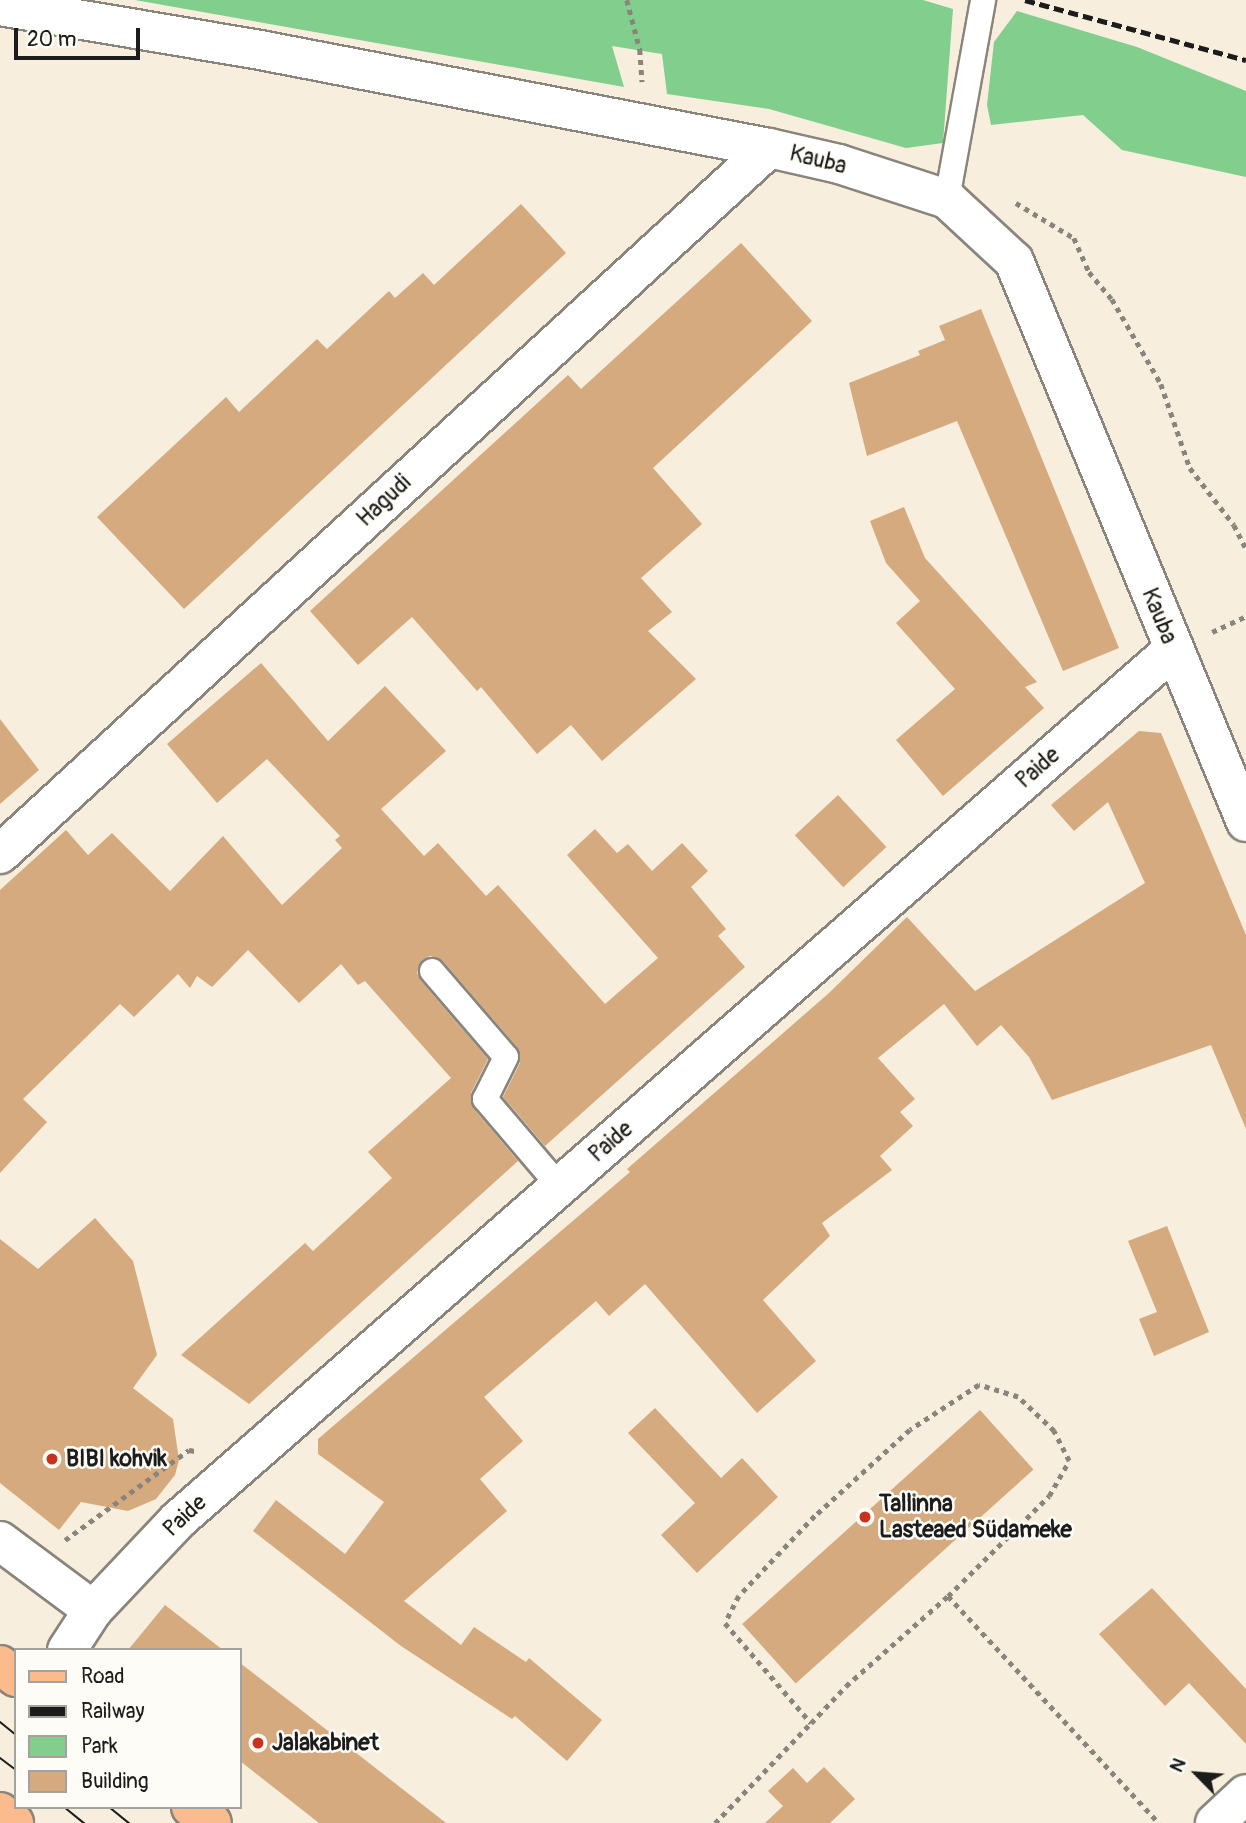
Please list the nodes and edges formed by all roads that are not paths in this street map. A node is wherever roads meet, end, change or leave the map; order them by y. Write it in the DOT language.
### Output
graph roads {
  1 [pos="983,0"];
  2 [pos="0,6"];
  3 [pos="768,148"];
  4 [pos="947,199"];
  5 [pos="1173,650"];
  6 [pos="1246,822"];
  7 [pos="0,854"];
  8 [pos="432,971"];
  9 [pos="560,1186"];
  10 [pos="0,1541"];
  11 [pos="93,1610"];
  12 [pos="69,1648"];
  13 [pos="1246,1794"];
  14 [pos="194,1809"];
  15 [pos="0,1812"];
  16 [pos="13,1823"];
  17 [pos="212,1823"];
  18 [pos="1214,1823"];
  1 -- 4 [label="lane"];
  2 -- 3 [label="street, Kauba"];
  3 -- 4 [label="street, Kauba"];
  3 -- 7 [label="street, Hagudi"];
  4 -- 5 [label="street, Kauba"];
  5 -- 6 [label="street, Kauba"];
  5 -- 9 [label="street, Paide"];
  8 -- 9 [label="lane"];
  9 -- 11 [label="street, Paide"];
  10 -- 11 [label="street"];
  11 -- 12 [label="street, Paide"];
  13 -- 18 [label="street"];
  14 -- 17 [label="main road"];
  15 -- 16 [label="main road"];
}
